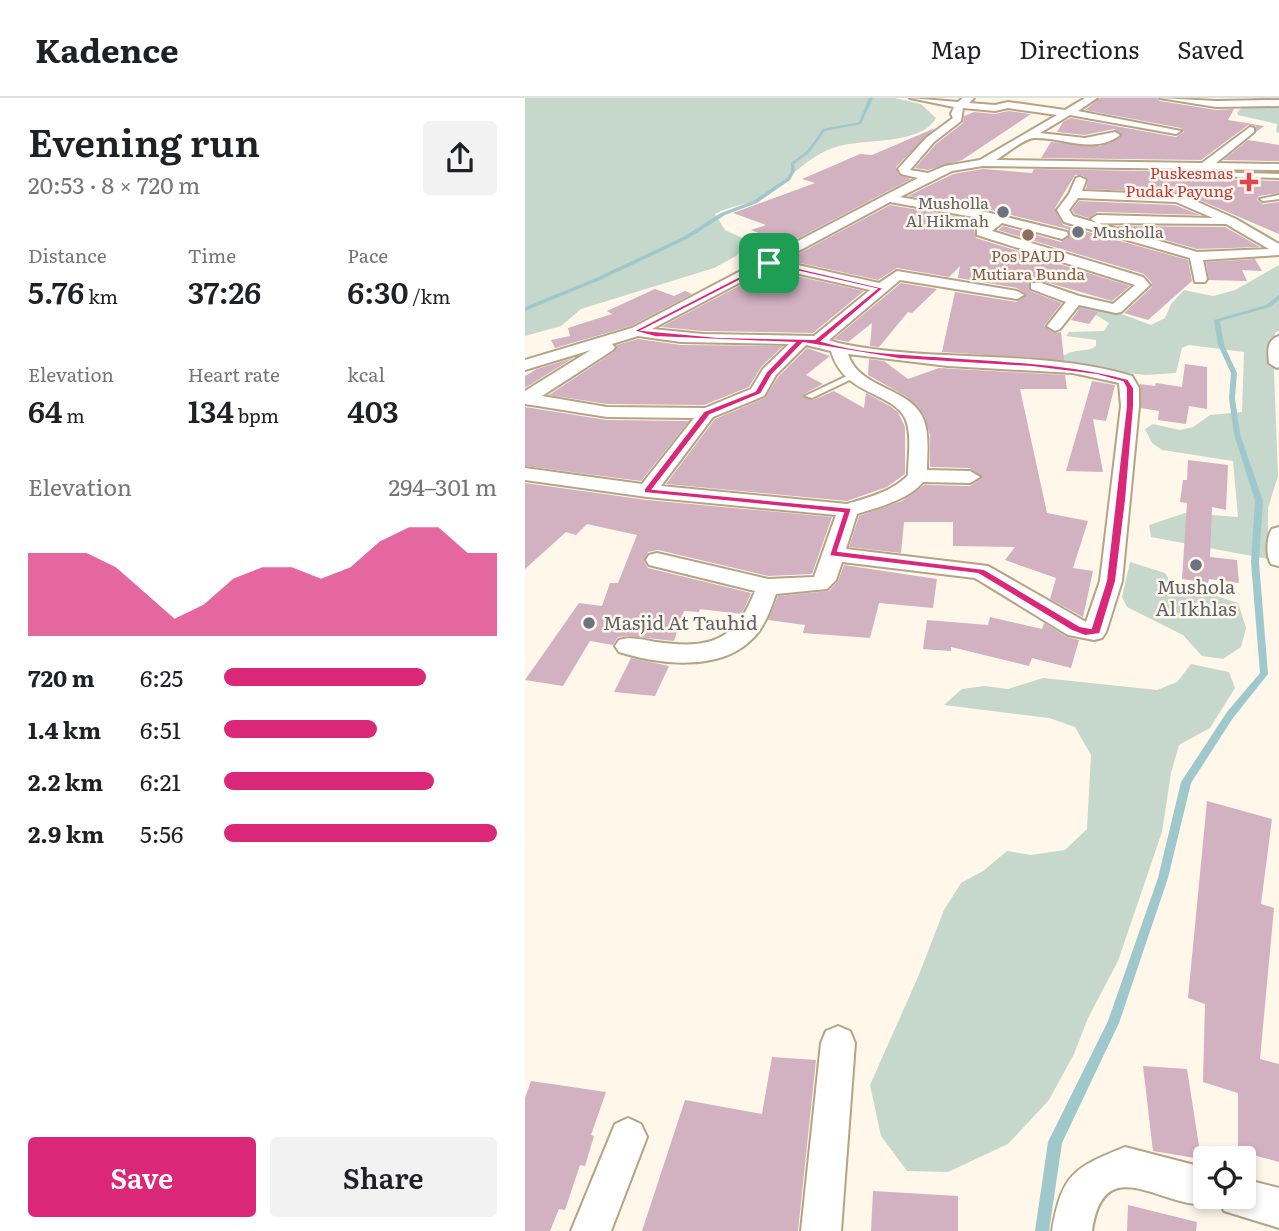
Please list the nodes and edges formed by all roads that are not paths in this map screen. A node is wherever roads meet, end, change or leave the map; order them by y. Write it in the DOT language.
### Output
graph roads {
  1 [pos="915,98"];
  2 [pos="1092,98"];
  3 [pos="1165,98"];
  4 [pos="964,101"];
  5 [pos="1279,103"];
  6 [pos="1068,113"];
  7 [pos="1250,130"];
  8 [pos="1176,131"];
  9 [pos="1032,135"];
  10 [pos="1115,135"];
  11 [pos="983,163"];
  12 [pos="1085,166"];
  13 [pos="1201,166"];
  14 [pos="1279,167"];
  15 [pos="1279,176"];
  16 [pos="929,177"];
  17 [pos="1075,194"];
  18 [pos="1279,197"];
  19 [pos="887,198"];
  20 [pos="1263,199"];
  21 [pos="1000,219"];
  22 [pos="1068,219"];
  23 [pos="1232,222"];
  24 [pos="1062,235"];
  25 [pos="1196,256"];
  26 [pos="769,263"];
  27 [pos="1200,279"];
  28 [pos="1036,286"];
  29 [pos="881,288"];
  30 [pos="1017,295"];
  31 [pos="1075,300"];
  32 [pos="1055,326"];
  33 [pos="632,332"];
  34 [pos="809,341"];
  35 [pos="1279,341"];
  36 [pos="838,348"];
  37 [pos="525,365"];
  38 [pos="1278,367"];
  39 [pos="854,376"];
  40 [pos="809,396"];
  41 [pos="526,399"];
  42 [pos="707,413"];
  43 [pos="525,474"];
  44 [pos="918,476"];
  45 [pos="970,477"];
  46 [pos="647,491"];
  47 [pos="848,510"];
  48 [pos="1279,534"];
  49 [pos="832,554"];
  50 [pos="1279,559"];
  51 [pos="657,560"];
  52 [pos="768,587"];
  53 [pos="627,646"];
  54 [pos="838,1043"];
  55 [pos="628,1137"];
  56 [pos="1193,1184"];
  57 [pos="1256,1202"];
  58 [pos="1279,1208"];
  59 [pos="590,1231"];
  60 [pos="821,1231"];
  61 [pos="1072,1231"];
  1 -- 4 [label="street"];
  2 -- 6 [label="street"];
  3 -- 5 [label="street"];
  4 -- 6 [label="street"];
  4 -- 16 [label="street"];
  6 -- 8 [label="street"];
  6 -- 9 [label="street"];
  7 -- 13 [label="street"];
  9 -- 10 [label="street"];
  9 -- 11 [label="street"];
  11 -- 12 [label="street"];
  11 -- 16 [label="street"];
  12 -- 13 [label="street"];
  12 -- 17 [label="street"];
  13 -- 14 [label="street"];
  13 -- 15 [label="lane"];
  16 -- 19 [label="street"];
  17 -- 22 [label="street"];
  17 -- 23 [label="street"];
  18 -- 20 [label="lane"];
  19 -- 21 [label="street"];
  19 -- 26 [label="street"];
  21 -- 24 [label="street"];
  21 -- 31 [label="street"];
  22 -- 23 [label="street"];
  22 -- 25 [label="street"];
  23 -- 25 [label="street"];
  25 -- 27 [label="street"];
  26 -- 29 [label="street"];
  26 -- 33 [label="street"];
  28 -- 31 [label="street"];
  29 -- 30 [label="street"];
  29 -- 34 [label="street"];
  31 -- 32 [label="street"];
  33 -- 34 [label="street"];
  33 -- 37 [label="street"];
  33 -- 41 [label="street"];
  34 -- 36 [label="street"];
  34 -- 42 [label="street"];
  35 -- 38 [label="street"];
  36 -- 39 [label="street"];
  36 -- 49 [label="street"];
  39 -- 40 [label="lane"];
  39 -- 44 [label="street"];
  41 -- 42 [label="street"];
  42 -- 46 [label="street"];
  43 -- 46 [label="street"];
  44 -- 45 [label="street"];
  44 -- 47 [label="street"];
  46 -- 47 [label="street"];
  47 -- 49 [label="street"];
  48 -- 50 [label="street"];
  49 -- 52 [label="street"];
  51 -- 52 [label="street"];
  52 -- 53 [label="street"];
  54 -- 60 [label="street"];
  55 -- 59 [label="street"];
  56 -- 61 [label="street"];
  57 -- 58 [label="street"];
}
